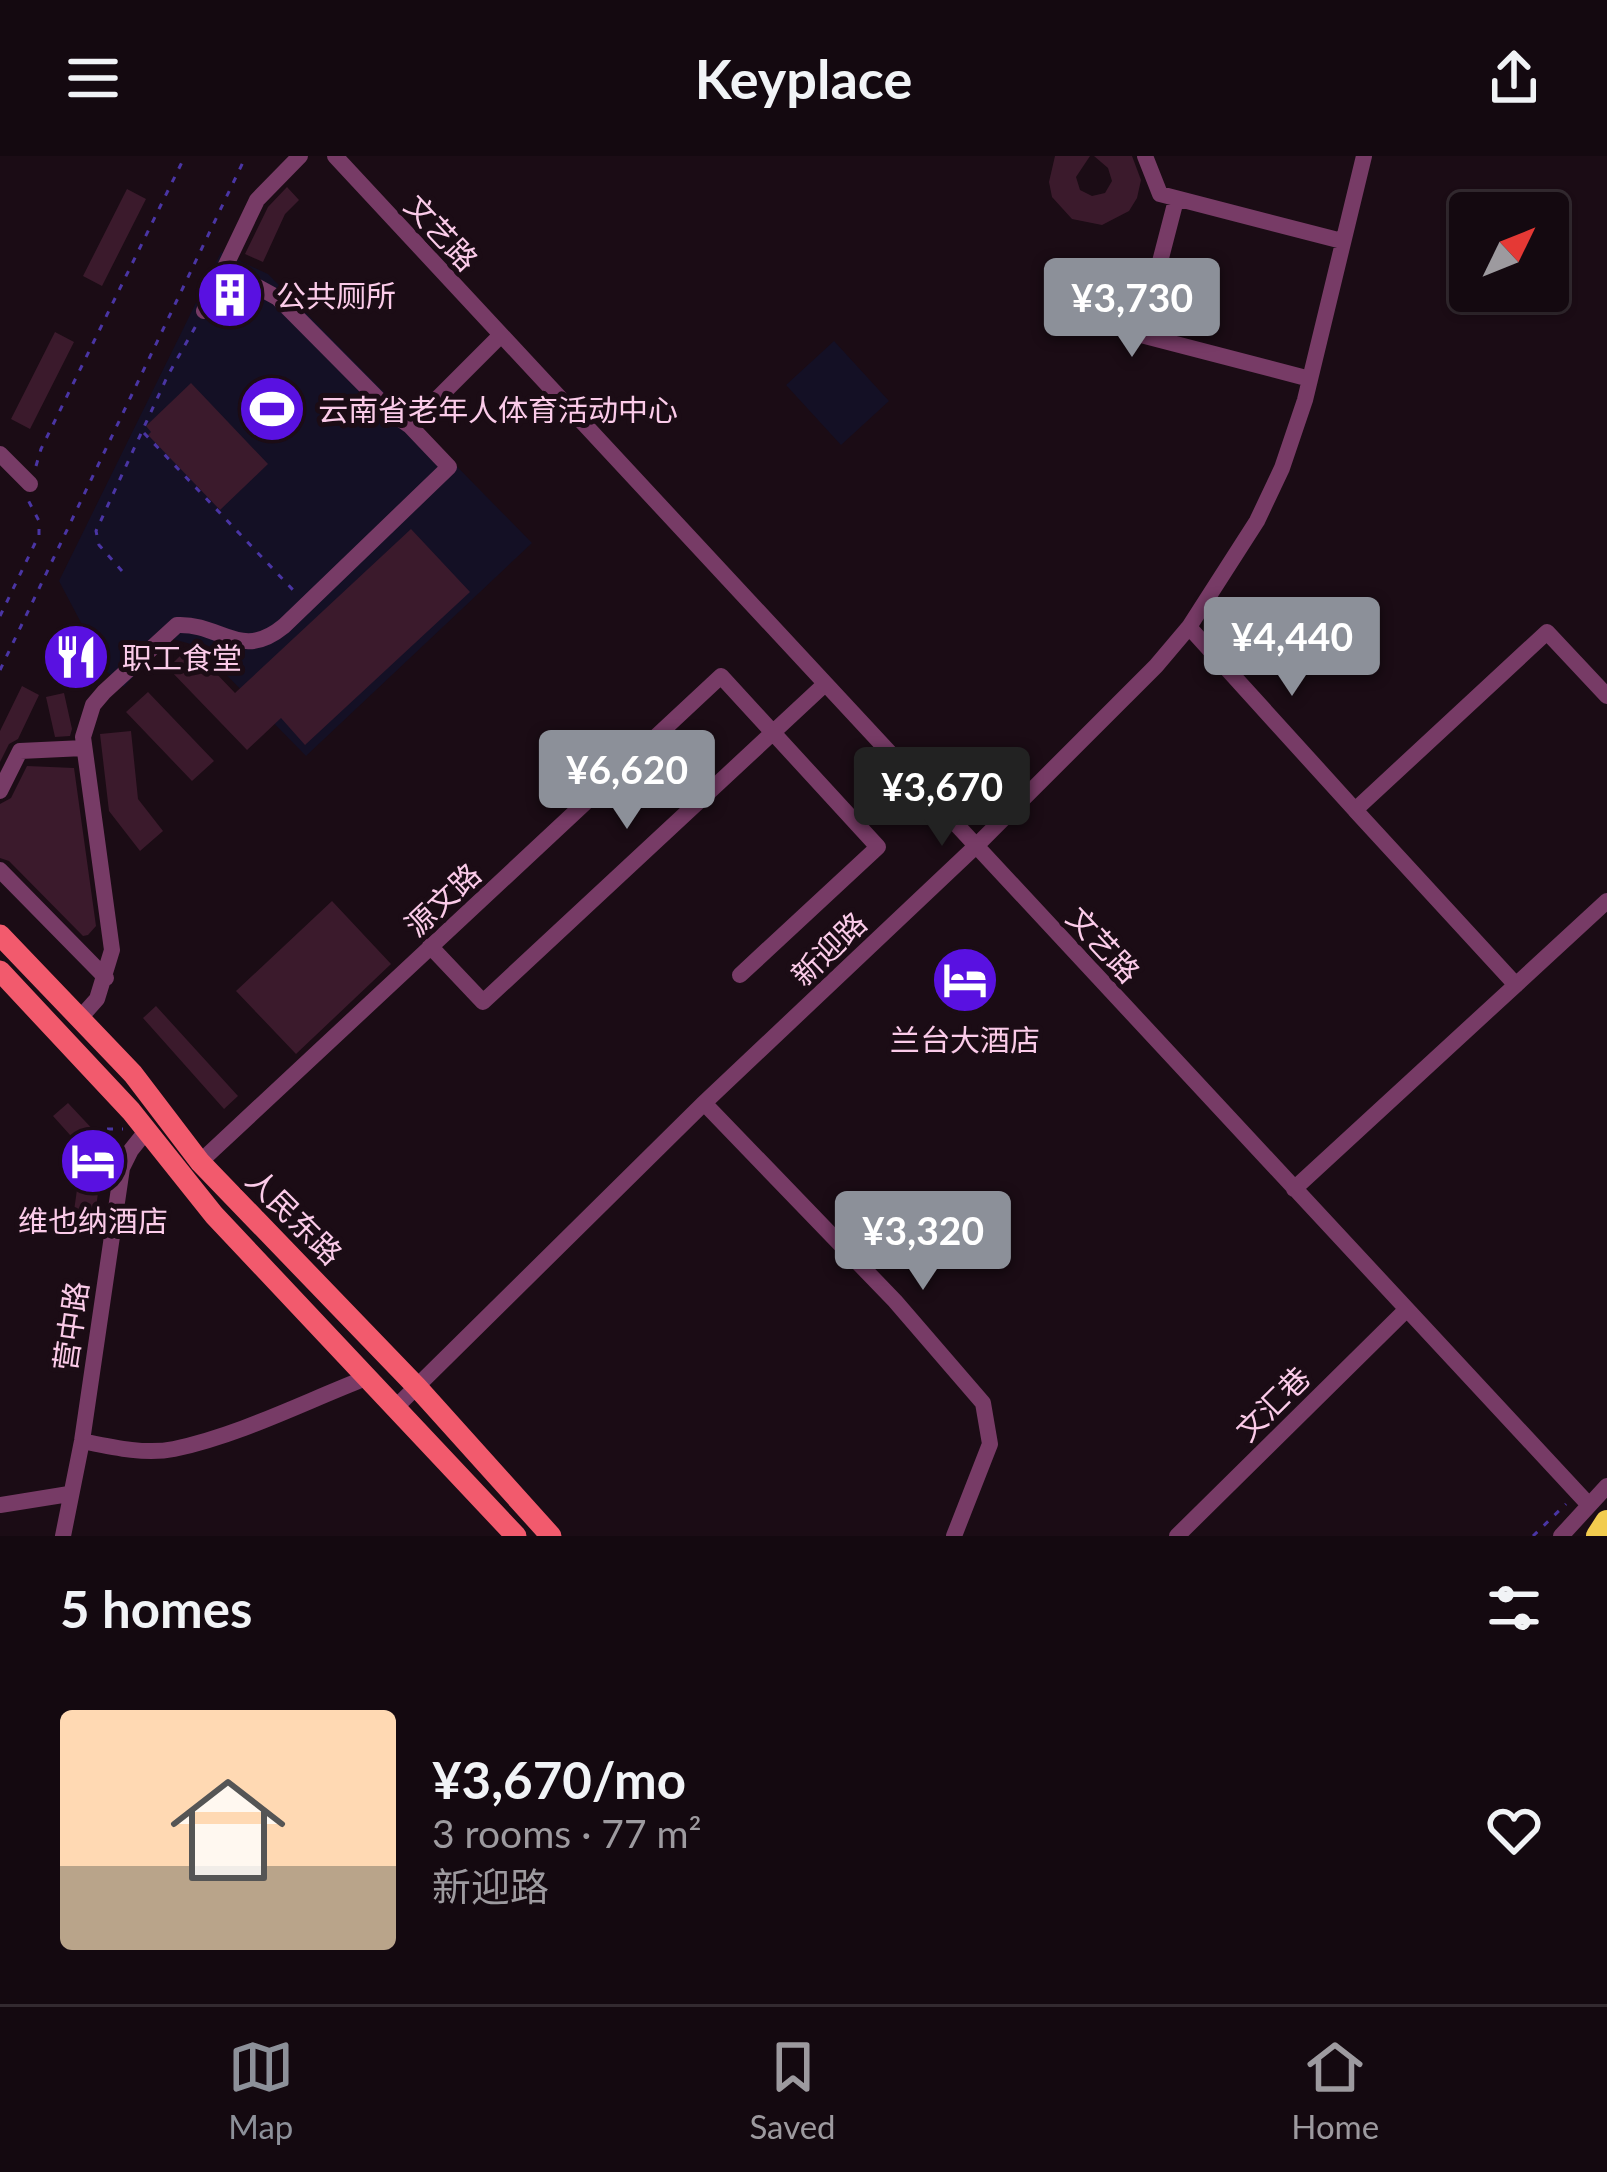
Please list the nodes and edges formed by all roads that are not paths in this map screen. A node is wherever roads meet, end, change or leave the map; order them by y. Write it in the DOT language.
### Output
graph roads {
  1 [pos="300,156"];
  2 [pos="335,156"];
  3 [pos="1145,156"];
  4 [pos="1364,156"];
  5 [pos="1175,200"];
  6 [pos="1342,241"];
  7 [pos="226,268"];
  8 [pos="204,311"];
  9 [pos="501,335"];
  10 [pos="1310,379"];
  11 [pos="410,426"];
  12 [pos="0,454"];
  13 [pos="30,484"];
  14 [pos="1189,627"];
  15 [pos="825,684"];
  16 [pos="1607,696"];
  17 [pos="773,733"];
  18 [pos="84,748"];
  19 [pos="0,791"];
  20 [pos="1354,811"];
  21 [pos="976,847"];
  22 [pos="0,870"];
  23 [pos="1607,901"];
  24 [pos="0,935"];
  25 [pos="430,946"];
  26 [pos="0,970"];
  27 [pos="740,975"];
  28 [pos="106,978"];
  29 [pos="1516,985"];
  30 [pos="80,1018"];
  31 [pos="704,1103"];
  32 [pos="147,1130"];
  33 [pos="200,1162"];
  34 [pos="1294,1189"];
  35 [pos="1406,1310"];
  36 [pos="366,1378"];
  37 [pos="417,1387"];
  38 [pos="394,1408"];
  39 [pos="82,1441"];
  40 [pos="1607,1486"];
  41 [pos="69,1494"];
  42 [pos="0,1505"];
  43 [pos="1595,1510"];
  44 [pos="63,1536"];
  45 [pos="516,1536"];
  46 [pos="551,1536"];
  47 [pos="954,1536"];
  48 [pos="1177,1536"];
  49 [pos="1562,1536"];
  50 [pos="1595,1536"];
  1 -- 7 [label="street"];
  2 -- 9 [label="street, 文艺路"];
  3 -- 5 [label="street"];
  4 -- 6 [label="street, 新迎路"];
  5 -- 6 [label="street"];
  5 -- 10 [label="street"];
  6 -- 10 [label="street, 新迎路"];
  7 -- 8 [label="street"];
  7 -- 11 [label="street"];
  9 -- 11 [label="street"];
  9 -- 15 [label="street, 文艺路"];
  10 -- 14 [label="street, 新迎路"];
  11 -- 18 [label="street"];
  12 -- 13 [label="street"];
  14 -- 20 [label="street"];
  14 -- 21 [label="street, 新迎路"];
  15 -- 17 [label="street"];
  15 -- 21 [label="street, 文艺路"];
  16 -- 20 [label="street"];
  17 -- 25 [label="street"];
  17 -- 25 [label="street, 源文路"];
  17 -- 27 [label="street"];
  18 -- 19 [label="street"];
  18 -- 28 [label="street"];
  20 -- 29 [label="street"];
  21 -- 31 [label="street, 新迎路"];
  21 -- 34 [label="street, 文艺路"];
  22 -- 28 [label="street"];
  23 -- 29 [label="street"];
  24 -- 30 [label="main road, 人民东路"];
  25 -- 33 [label="street, 源文路"];
  26 -- 32 [label="main road, 人民东路"];
  28 -- 30 [label="street"];
  29 -- 34 [label="street"];
  30 -- 33 [label="main road, 人民东路"];
  31 -- 37 [label="street, 新迎路"];
  31 -- 47 [label="street"];
  32 -- 36 [label="main road, 人民东路"];
  32 -- 39 [label="street, 营中路"];
  33 -- 37 [label="main road, 人民东路"];
  34 -- 35 [label="street, 文艺路"];
  35 -- 43 [label="street, 文艺路"];
  35 -- 48 [label="street, 文汇巷"];
  36 -- 38 [label="main road, 人民东路"];
  36 -- 39 [label="street"];
  37 -- 38 [label="street, 新迎路"];
  37 -- 46 [label="main road, 人民东路"];
  38 -- 45 [label="main road, 人民东路"];
  39 -- 41 [label="street, 营中路"];
  40 -- 43 [label="street"];
  41 -- 42 [label="street"];
  41 -- 44 [label="street, 营中路"];
  43 -- 49 [label="street"];
  43 -- 50 [label="highway"];
}
